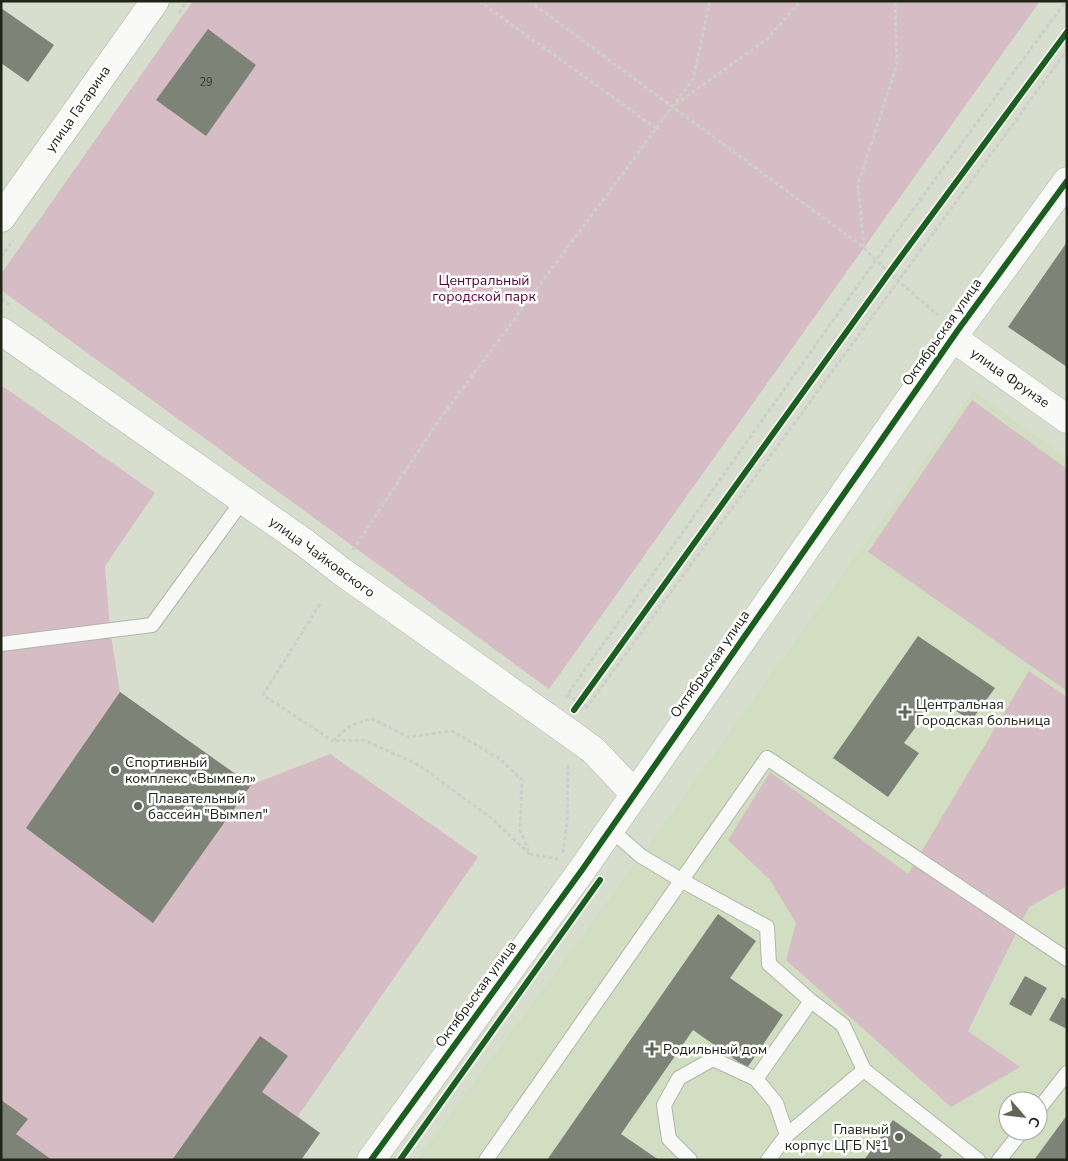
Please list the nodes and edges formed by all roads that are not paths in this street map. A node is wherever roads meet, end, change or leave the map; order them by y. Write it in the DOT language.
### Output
graph roads {
  1 [pos="155,1"];
  2 [pos="1067,181"];
  3 [pos="1,218"];
  4 [pos="948,329"];
  5 [pos="1,331"];
  6 [pos="1067,419"];
  7 [pos="244,500"];
  8 [pos="1,644"];
  9 [pos="634,793"];
  10 [pos="610,829"];
  11 [pos="681,880"];
  12 [pos="1067,958"];
  13 [pos="810,1001"];
  14 [pos="864,1070"];
  15 [pos="1067,1073"];
  16 [pos="756,1079"];
  17 [pos="1048,1097"];
  18 [pos="787,1135"];
  19 [pos="1014,1141"];
  20 [pos="371,1160"];
  21 [pos="486,1160"];
  22 [pos="690,1160"];
  23 [pos="768,1160"];
  24 [pos="978,1160"];
  25 [pos="999,1160"];
  1 -- 3 [label="street, улица Гагарина"];
  2 -- 4 [label="street, Октябрьская улица"];
  4 -- 6 [label="street, улица Фрунзе"];
  4 -- 9 [label="street, Октябрьская улица"];
  5 -- 7 [label="street, улица Чайковского"];
  7 -- 8 [label="lane"];
  7 -- 9 [label="street, улица Чайковского"];
  9 -- 10 [label="street, Октябрьская улица"];
  10 -- 11 [label="lane"];
  10 -- 20 [label="street, Октябрьская улица"];
  11 -- 12 [label="lane"];
  11 -- 13 [label="lane"];
  11 -- 21 [label="lane"];
  13 -- 14 [label="lane"];
  13 -- 16 [label="lane"];
  14 -- 18 [label="lane"];
  14 -- 24 [label="lane"];
  15 -- 17 [label="lane"];
  16 -- 18 [label="lane"];
  16 -- 22 [label="lane"];
  18 -- 23 [label="lane"];
  19 -- 25 [label="lane"];
}
